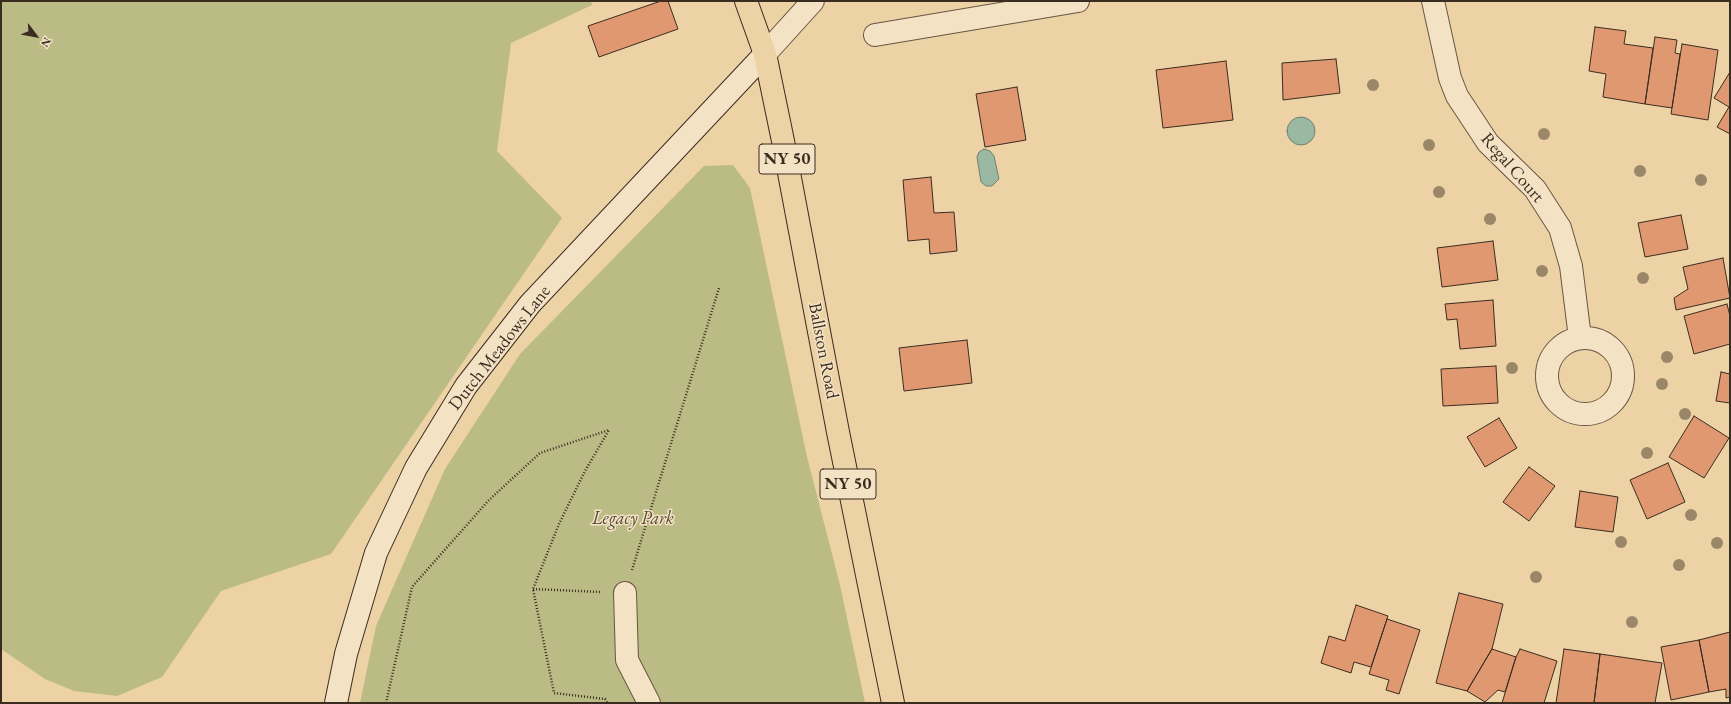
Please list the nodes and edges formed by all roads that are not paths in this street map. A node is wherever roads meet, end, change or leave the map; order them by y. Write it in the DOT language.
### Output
graph roads {
  1 [pos="746,1"];
  2 [pos="813,1"];
  3 [pos="1078,1"];
  4 [pos="1433,1"];
  5 [pos="875,35"];
  6 [pos="765,54"];
  7 [pos="1580,338"];
  8 [pos="625,593"];
  9 [pos="336,703"];
  10 [pos="649,703"];
  11 [pos="893,703"];
  1 -- 6 [label="main road, Ballston Road / NY 50"];
  2 -- 6 [label="street, Dutch Meadows Lane"];
  3 -- 5 [label="street"];
  4 -- 7 [label="street, Regal Court"];
  6 -- 9 [label="street, Dutch Meadows Lane"];
  6 -- 11 [label="main road, Ballston Road / NY 50"];
  8 -- 10 [label="street"];
}
